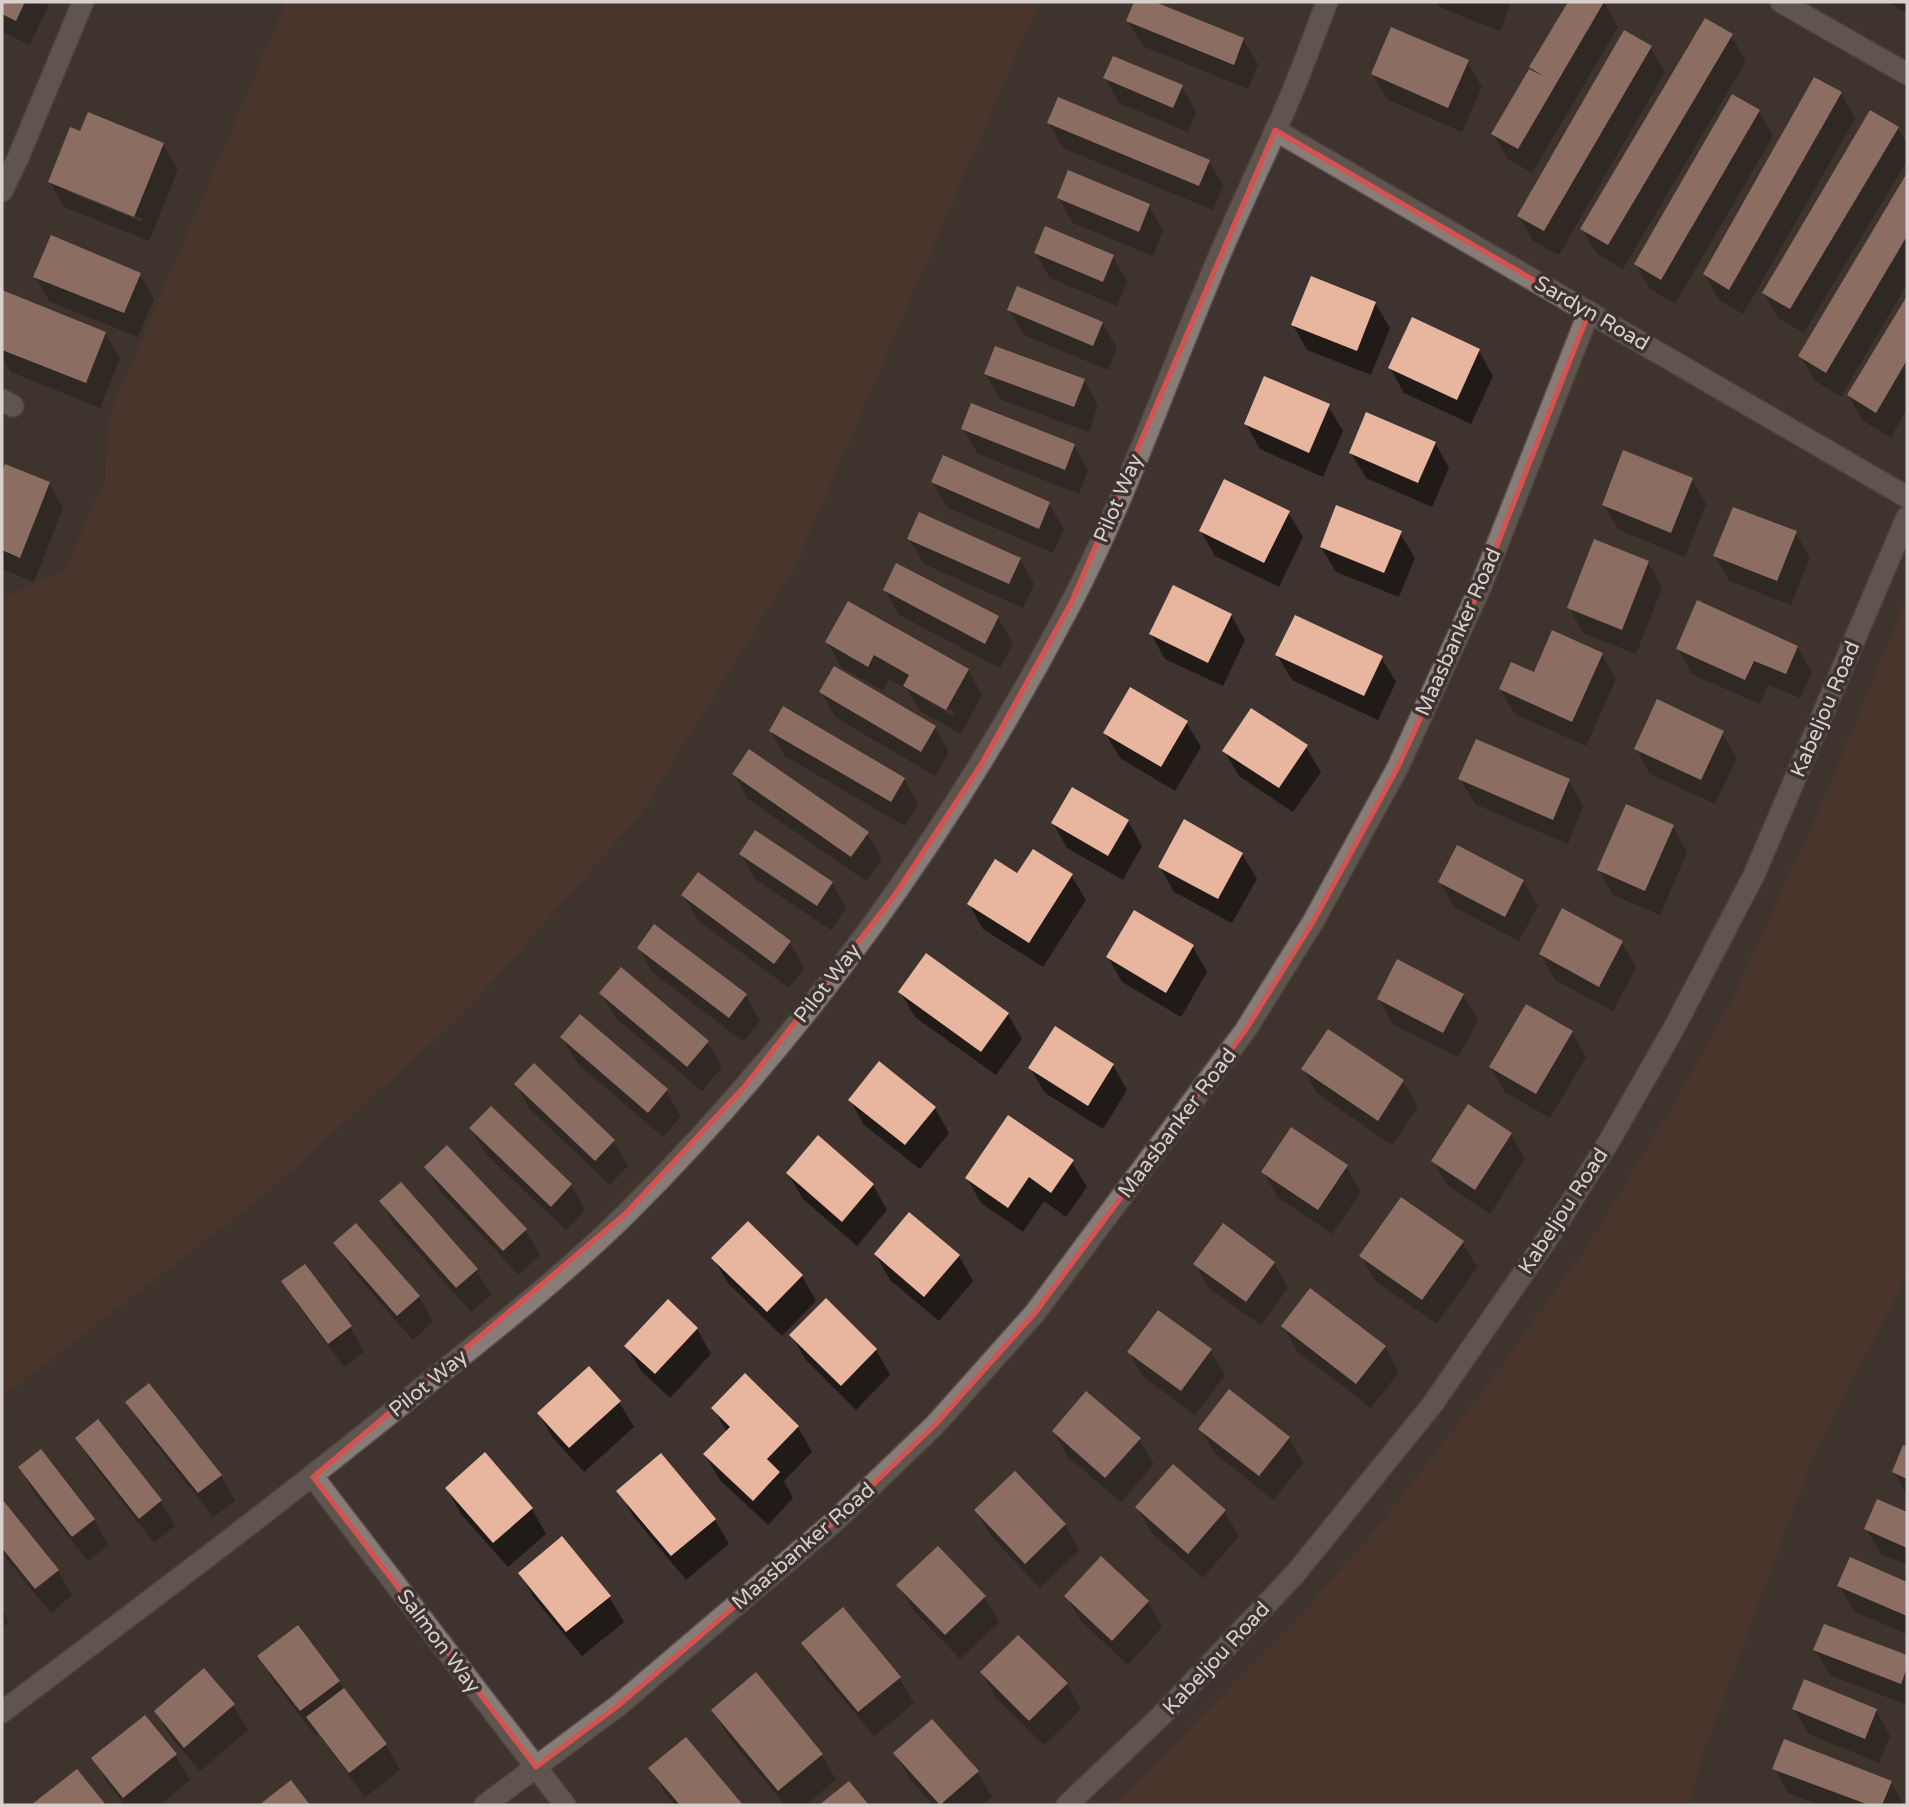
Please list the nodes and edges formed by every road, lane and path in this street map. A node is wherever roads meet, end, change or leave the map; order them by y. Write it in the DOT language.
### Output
graph roads {
  1 [pos="83,2"];
  2 [pos="1327,2"];
  3 [pos="1781,2"];
  4 [pos="1907,74"];
  5 [pos="1275,130"];
  6 [pos="2,191"];
  7 [pos="1589,312"];
  8 [pos="1907,497"];
  9 [pos="1907,517"];
  10 [pos="313,1477"];
  11 [pos="2,1712"];
  12 [pos="536,1768"];
  13 [pos="485,1805"];
  14 [pos="565,1805"];
  15 [pos="1067,1805"];
  1 -- 6 [label="street"];
  2 -- 5 [label="street, Pilot Way"];
  3 -- 4 [label="street"];
  5 -- 7 [label="street, Sardyn Road"];
  5 -- 10 [label="street, Pilot Way"];
  7 -- 8 [label="street, Sardyn Road"];
  7 -- 12 [label="street, Maasbanker Road"];
  9 -- 15 [label="street, Kabeljou Road"];
  10 -- 11 [label="street, Pilot Way"];
  10 -- 12 [label="street, Salmon Way"];
  12 -- 13 [label="street"];
  12 -- 14 [label="street, Salmon Way"];
}
